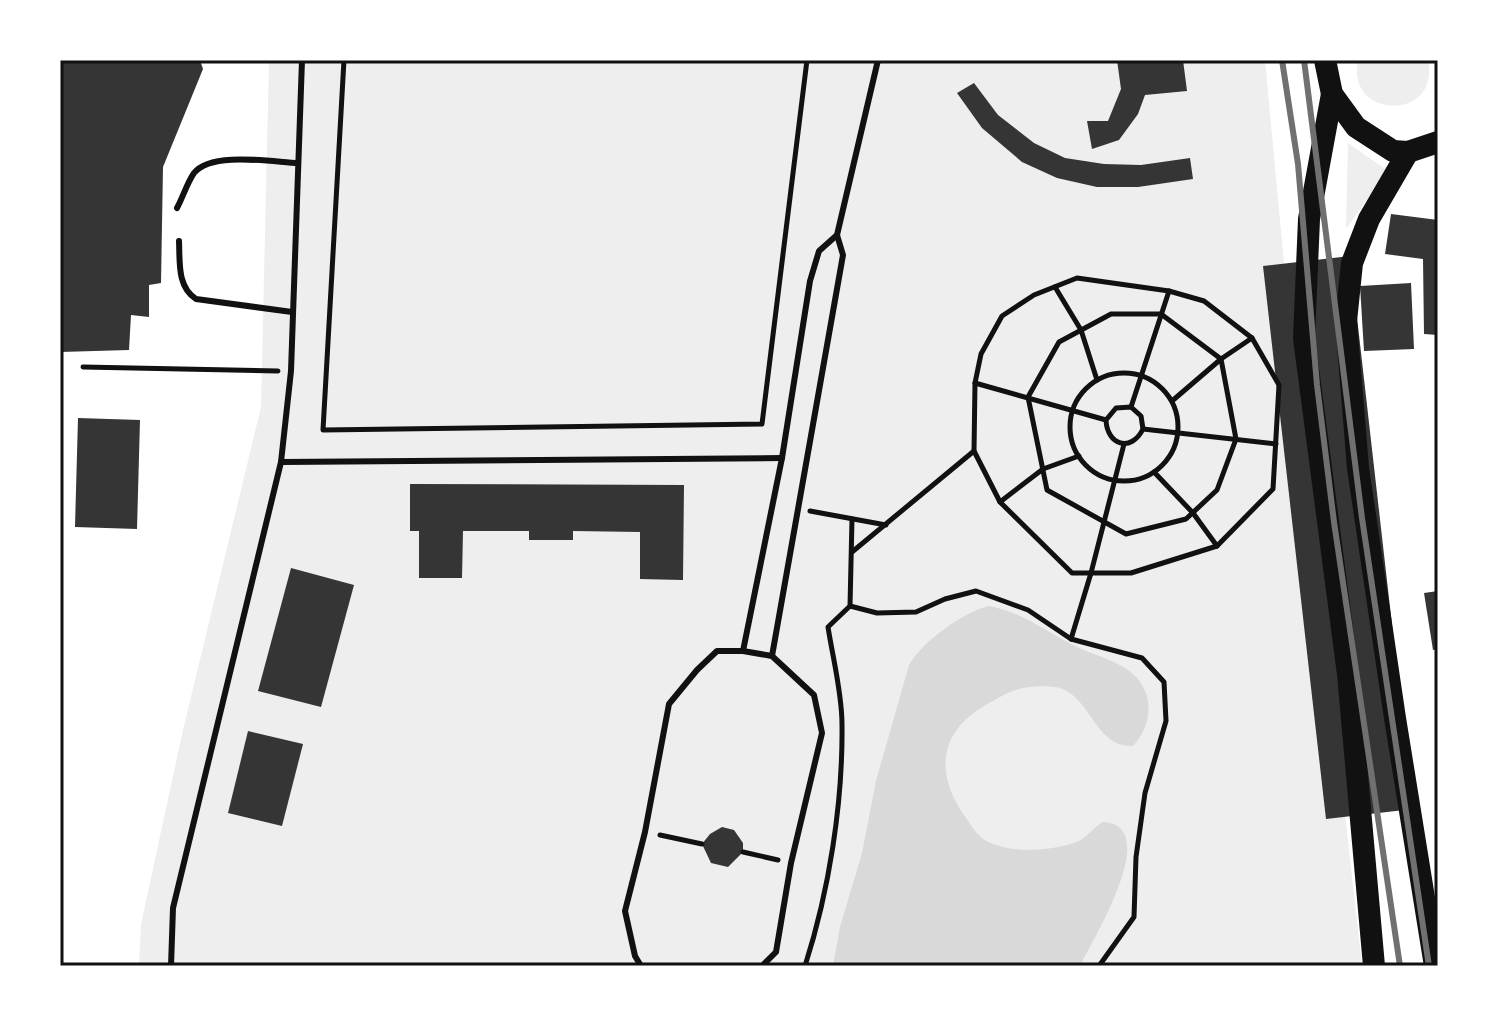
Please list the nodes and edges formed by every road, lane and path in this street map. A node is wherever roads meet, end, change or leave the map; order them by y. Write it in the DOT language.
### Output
graph roads {
  1 [pos="302,60"];
  2 [pos="344,60"];
  3 [pos="807,60"];
  4 [pos="878,60"];
  5 [pos="1325,60"];
  6 [pos="1332,94"];
  7 [pos="1438,142"];
  8 [pos="1408,152"];
  9 [pos="298,163"];
  10 [pos="177,208"];
  11 [pos="837,235"];
  12 [pos="179,241"];
  13 [pos="1055,287"];
  14 [pos="1169,291"];
  15 [pos="292,312"];
  16 [pos="1161,314"];
  17 [pos="1081,330"];
  18 [pos="1252,338"];
  19 [pos="1221,359"];
  20 [pos="83,367"];
  21 [pos="291,371"];
  22 [pos="1140,375"];
  23 [pos="1097,380"];
  24 [pos="975,383"];
  25 [pos="1028,397"];
  26 [pos="1172,401"];
  27 [pos="1131,407"];
  28 [pos="1072,410"];
  29 [pos="1106,420"];
  30 [pos="1143,429"];
  31 [pos="1179,433"];
  32 [pos="1236,439"];
  33 [pos="1124,444"];
  34 [pos="1276,444"];
  35 [pos="974,451"];
  36 [pos="1079,456"];
  37 [pos="782,458"];
  38 [pos="281,462"];
  39 [pos="1043,469"];
  40 [pos="1154,472"];
  41 [pos="1114,480"];
  42 [pos="1000,502"];
  43 [pos="797,509"];
  44 [pos="1193,513"];
  45 [pos="852,519"];
  46 [pos="1104,521"];
  47 [pos="886,525"];
  48 [pos="1217,546"];
  49 [pos="852,552"];
  50 [pos="1091,573"];
  51 [pos="850,606"];
  52 [pos="1071,639"];
  53 [pos="743,651"];
  54 [pos="772,656"];
  55 [pos="645,832"];
  56 [pos="702,844"];
  57 [pos="743,852"];
  58 [pos="791,863"];
  59 [pos="171,966"];
  60 [pos="641,966"];
  61 [pos="762,966"];
  62 [pos="805,966"];
  63 [pos="1099,966"];
  64 [pos="1374,966"];
  65 [pos="1435,966"];
  1 -- 9 [label="lane"];
  2 -- 3 [label="path"];
  4 -- 11 [label="lane"];
  5 -- 6 [label="highway"];
  6 -- 8 [label="highway"];
  6 -- 64 [label="highway"];
  7 -- 8 [label="highway"];
  8 -- 65 [label="highway"];
  9 -- 10 [label="lane"];
  9 -- 15 [label="lane"];
  11 -- 37 [label="lane"];
  11 -- 43 [label="lane"];
  12 -- 15 [label="lane"];
  13 -- 14 [label="path"];
  13 -- 17 [label="path"];
  13 -- 24 [label="path"];
  14 -- 16 [label="path"];
  14 -- 18 [label="path"];
  15 -- 21 [label="lane"];
  16 -- 17 [label="path"];
  16 -- 19 [label="path"];
  16 -- 22 [label="path"];
  17 -- 23 [label="path"];
  17 -- 25 [label="path"];
  18 -- 19 [label="path"];
  18 -- 34 [label="path"];
  19 -- 26 [label="path"];
  19 -- 32 [label="path"];
  20 -- 21 [label="path"];
  21 -- 38 [label="lane"];
  22 -- 23 [label="path"];
  22 -- 26 [label="path"];
  22 -- 27 [label="path"];
  23 -- 28 [label="path"];
  24 -- 25 [label="path"];
  24 -- 35 [label="path"];
  25 -- 28 [label="path"];
  25 -- 39 [label="path"];
  26 -- 31 [label="path"];
  27 -- 29 [label="path"];
  27 -- 30 [label="path"];
  28 -- 29 [label="path"];
  28 -- 36 [label="path"];
  29 -- 33 [label="path"];
  30 -- 31 [label="path"];
  30 -- 33 [label="path"];
  31 -- 32 [label="path"];
  31 -- 40 [label="path"];
  32 -- 34 [label="path"];
  32 -- 44 [label="path"];
  33 -- 41 [label="path"];
  34 -- 48 [label="path"];
  35 -- 42 [label="path"];
  35 -- 47 [label="path"];
  36 -- 39 [label="path"];
  36 -- 41 [label="path"];
  37 -- 38 [label="lane"];
  37 -- 53 [label="lane"];
  38 -- 59 [label="lane"];
  39 -- 42 [label="path"];
  39 -- 46 [label="path"];
  40 -- 41 [label="path"];
  40 -- 44 [label="path"];
  41 -- 46 [label="path"];
  42 -- 50 [label="path"];
  43 -- 45 [label="path"];
  43 -- 54 [label="lane"];
  44 -- 46 [label="path"];
  44 -- 48 [label="path"];
  45 -- 47 [label="path"];
  45 -- 49 [label="path"];
  46 -- 50 [label="path"];
  47 -- 49 [label="path"];
  48 -- 50 [label="path"];
  49 -- 51 [label="path"];
  50 -- 52 [label="path"];
  51 -- 52 [label="path"];
  51 -- 62 [label="path"];
  52 -- 63 [label="path"];
  53 -- 54 [label="lane"];
  53 -- 55 [label="lane"];
  54 -- 58 [label="lane"];
  55 -- 56 [label="path"];
  55 -- 60 [label="lane"];
  57 -- 58 [label="path"];
  58 -- 61 [label="lane"];
}
